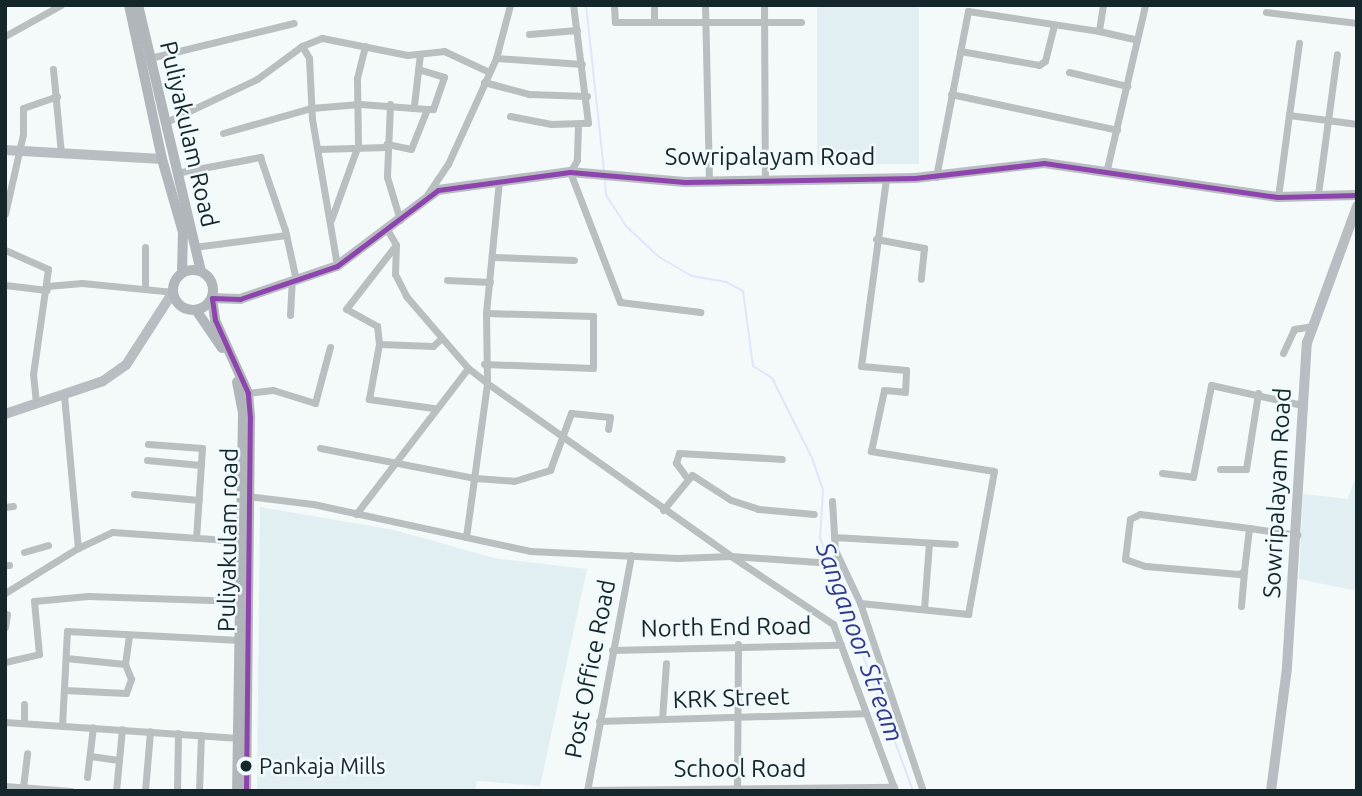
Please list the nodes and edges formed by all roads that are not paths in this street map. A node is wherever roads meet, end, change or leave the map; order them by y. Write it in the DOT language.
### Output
graph roads {
  1 [pos="61,5"];
  2 [pos="129,5"];
  3 [pos="138,5"];
  4 [pos="512,5"];
  5 [pos="573,5"];
  6 [pos="614,5"];
  7 [pos="654,5"];
  8 [pos="705,5"];
  9 [pos="764,5"];
  10 [pos="1103,5"];
  11 [pos="1145,5"];
  12 [pos="1266,12"];
  13 [pos="764,21"];
  14 [pos="654,22"];
  15 [pos="802,22"];
  16 [pos="294,23"];
  17 [pos="705,23"];
  18 [pos="1357,23"];
  19 [pos="1054,26"];
  20 [pos="577,30"];
  21 [pos="1098,31"];
  22 [pos="529,34"];
  23 [pos="5,36"];
  24 [pos="1138,40"];
  25 [pos="1299,43"];
  26 [pos="302,46"];
  27 [pos="365,46"];
  28 [pos="960,51"];
  29 [pos="421,54"];
  30 [pos="1337,54"];
  31 [pos="496,58"];
  32 [pos="146,59"];
  33 [pos="582,64"];
  34 [pos="53,69"];
  35 [pos="418,69"];
  36 [pos="489,72"];
  37 [pos="1069,72"];
  38 [pos="484,82"];
  39 [pos="1127,86"];
  40 [pos="951,94"];
  41 [pos="57,96"];
  42 [pos="587,96"];
  43 [pos="360,104"];
  44 [pos="390,104"];
  45 [pos="414,105"];
  46 [pos="311,108"];
  47 [pos="427,109"];
  48 [pos="1289,115"];
  49 [pos="510,116"];
  50 [pos="1328,120"];
  51 [pos="164,123"];
  52 [pos="1357,124"];
  53 [pos="578,126"];
  54 [pos="1117,130"];
  55 [pos="223,133"];
  56 [pos="358,145"];
  57 [pos="387,145"];
  58 [pos="318,149"];
  59 [pos="5,150"];
  60 [pos="19,153"];
  61 [pos="61,154"];
  62 [pos="162,159"];
  63 [pos="570,172"];
  64 [pos="171,173"];
  65 [pos="1106,173"];
  66 [pos="886,178"];
  67 [pos="936,178"];
  68 [pos="499,179"];
  69 [pos="765,180"];
  70 [pos="709,182"];
  71 [pos="1318,194"];
  72 [pos="427,195"];
  73 [pos="1357,195"];
  74 [pos="1278,197"];
  75 [pos="1357,206"];
  76 [pos="5,214"];
  77 [pos="400,220"];
  78 [pos="330,221"];
  79 [pos="388,231"];
  80 [pos="286,235"];
  81 [pos="876,239"];
  82 [pos="396,245"];
  83 [pos="145,247"];
  84 [pos="194,247"];
  85 [pos="5,250"];
  86 [pos="493,257"];
  87 [pos="574,260"];
  88 [pos="337,266"];
  89 [pos="201,271"];
  90 [pos="182,273"];
  91 [pos="921,279"];
  92 [pos="294,280"];
  93 [pos="447,280"];
  94 [pos="490,282"];
  95 [pos="5,285"];
  96 [pos="47,288"];
  97 [pos="145,288"];
  98 [pos="173,292"];
  99 [pos="212,298"];
  100 [pos="197,310"];
  101 [pos="700,312"];
  102 [pos="486,313"];
  103 [pos="290,315"];
  104 [pos="1312,326"];
  105 [pos="442,338"];
  106 [pos="379,344"];
  107 [pos="330,347"];
  108 [pos="1283,353"];
  109 [pos="484,364"];
  110 [pos="468,368"];
  111 [pos="487,383"];
  112 [pos="248,393"];
  113 [pos="1258,393"];
  114 [pos="64,394"];
  115 [pos="36,404"];
  116 [pos="1302,405"];
  117 [pos="433,408"];
  118 [pos="5,414"];
  119 [pos="608,429"];
  120 [pos="564,440"];
  121 [pos="148,444"];
  122 [pos="320,448"];
  123 [pos="782,459"];
  124 [pos="147,460"];
  125 [pos="396,461"];
  126 [pos="201,465"];
  127 [pos="1220,469"];
  128 [pos="1162,473"];
  129 [pos="475,478"];
  130 [pos="687,478"];
  131 [pos="134,494"];
  132 [pos="246,496"];
  133 [pos="199,500"];
  134 [pos="832,501"];
  135 [pos="663,510"];
  136 [pos="356,514"];
  137 [pos="814,514"];
  138 [pos="1249,528"];
  139 [pos="1297,535"];
  140 [pos="466,537"];
  141 [pos="834,537"];
  142 [pos="196,538"];
  143 [pos="241,541"];
  144 [pos="929,543"];
  145 [pos="955,544"];
  146 [pos="48,545"];
  147 [pos="78,548"];
  148 [pos="24,552"];
  149 [pos="631,555"];
  150 [pos="731,555"];
  151 [pos="818,562"];
  152 [pos="1244,570"];
  153 [pos="5,593"];
  154 [pos="241,601"];
  155 [pos="860,603"];
  156 [pos="1241,606"];
  157 [pos="924,609"];
  158 [pos="7,614"];
  159 [pos="5,627"];
  160 [pos="129,635"];
  161 [pos="240,640"];
  162 [pos="738,644"];
  163 [pos="841,645"];
  164 [pos="612,650"];
  165 [pos="66,658"];
  166 [pos="5,662"];
  167 [pos="666,663"];
  168 [pos="125,664"];
  169 [pos="64,690"];
  170 [pos="24,704"];
  171 [pos="864,713"];
  172 [pos="736,716"];
  173 [pos="662,719"];
  174 [pos="599,721"];
  175 [pos="5,722"];
  176 [pos="23,723"];
  177 [pos="62,726"];
  178 [pos="93,727"];
  179 [pos="122,729"];
  180 [pos="150,731"];
  181 [pos="178,733"];
  182 [pos="201,735"];
  183 [pos="239,738"];
  184 [pos="27,753"];
  185 [pos="89,756"];
  186 [pos="120,760"];
  187 [pos="87,777"];
  188 [pos="5,786"];
  189 [pos="23,787"];
  190 [pos="737,787"];
  191 [pos="894,789"];
  192 [pos="587,790"];
  193 [pos="71,791"];
  194 [pos="116,791"];
  195 [pos="145,791"];
  196 [pos="177,791"];
  197 [pos="200,791"];
  198 [pos="237,791"];
  199 [pos="246,791"];
  200 [pos="923,791"];
  201 [pos="1271,791"];
  1 -- 23 [label="street"];
  2 -- 32 [label="main road, Puliyakulam Road"];
  3 -- 32 [label="main road, Puliyakulam Road"];
  4 -- 31 [label="street"];
  5 -- 20 [label="street"];
  6 -- 14 [label="street"];
  7 -- 14 [label="street"];
  8 -- 17 [label="street"];
  9 -- 13 [label="street"];
  10 -- 21 [label="street"];
  11 -- 24 [label="street"];
  12 -- 18 [label="street"];
  13 -- 15 [label="street"];
  13 -- 17 [label="street"];
  13 -- 69 [label="street"];
  14 -- 17 [label="street"];
  16 -- 32 [label="street"];
  17 -- 70 [label="street"];
  19 -- 21 [label="street"];
  19 -- 28 [label="street"];
  19 -- 28 [label="street"];
  20 -- 22 [label="street"];
  20 -- 33 [label="street"];
  21 -- 24 [label="street"];
  24 -- 39 [label="street"];
  25 -- 48 [label="street"];
  26 -- 27 [label="street"];
  26 -- 46 [label="street"];
  26 -- 51 [label="street"];
  27 -- 29 [label="street"];
  27 -- 43 [label="street"];
  28 -- 40 [label="street"];
  29 -- 35 [label="street"];
  29 -- 36 [label="street"];
  30 -- 50 [label="street"];
  31 -- 33 [label="street"];
  31 -- 36 [label="street"];
  32 -- 51 [label="main road, Puliyakulam Road"];
  32 -- 62 [label="main road, Puliyakulam Road"];
  33 -- 42 [label="street"];
  34 -- 41 [label="street"];
  35 -- 45 [label="street"];
  35 -- 47 [label="street"];
  36 -- 38 [label="street"];
  37 -- 39 [label="street"];
  38 -- 42 [label="street"];
  38 -- 72 [label="street"];
  39 -- 54 [label="street"];
  40 -- 54 [label="street"];
  40 -- 67 [label="street"];
  41 -- 60 [label="street"];
  41 -- 61 [label="street"];
  42 -- 53 [label="street"];
  43 -- 44 [label="street"];
  43 -- 46 [label="street"];
  43 -- 56 [label="street"];
  44 -- 45 [label="street"];
  44 -- 57 [label="street"];
  45 -- 47 [label="street"];
  46 -- 55 [label="street"];
  46 -- 58 [label="street"];
  47 -- 57 [label="street"];
  48 -- 50 [label="street"];
  48 -- 74 [label="street"];
  49 -- 53 [label="street"];
  50 -- 52 [label="street"];
  50 -- 71 [label="street"];
  51 -- 64 [label="main road, Puliyakulam Road"];
  53 -- 63 [label="street"];
  54 -- 65 [label="street"];
  56 -- 57 [label="street"];
  56 -- 58 [label="street"];
  56 -- 78 [label="street"];
  57 -- 77 [label="street"];
  58 -- 78 [label="street"];
  59 -- 60 [label="street"];
  60 -- 61 [label="street"];
  60 -- 76 [label="street"];
  61 -- 62 [label="street"];
  62 -- 64 [label="main road, Puliyakulam Road"];
  63 -- 68 [label="street, Sowripalayam Road"];
  63 -- 70 [label="street, Sowripalayam Road"];
  63 -- 101 [label="street"];
  64 -- 80 [label="street"];
  64 -- 84 [label="main road, Puliyakulam Road"];
  64 -- 90 [label="main road"];
  65 -- 67 [label="street, Sowripalayam Road"];
  65 -- 74 [label="street, Sowripalayam Road"];
  66 -- 67 [label="street, Sowripalayam Road"];
  66 -- 69 [label="street, Sowripalayam Road"];
  66 -- 81 [label="street"];
  68 -- 72 [label="street, Sowripalayam Road"];
  68 -- 86 [label="street"];
  69 -- 70 [label="street, Sowripalayam Road"];
  71 -- 73 [label="street, Sowripalayam Road"];
  71 -- 74 [label="street, Sowripalayam Road"];
  72 -- 77 [label="street, Sowripalayam Road"];
  75 -- 104 [label="street, Sowripalayam Road"];
  77 -- 79 [label="street, Sowripalayam Road"];
  78 -- 88 [label="street"];
  79 -- 82 [label="street"];
  79 -- 88 [label="street, Sowripalayam Road"];
  80 -- 84 [label="street"];
  80 -- 92 [label="street"];
  81 -- 91 [label="street"];
  81 -- 157 [label="street"];
  82 -- 105 [label="street"];
  82 -- 106 [label="street"];
  83 -- 97 [label="street"];
  84 -- 89 [label="main road, Puliyakulam Road"];
  85 -- 96 [label="street"];
  86 -- 87 [label="street"];
  86 -- 94 [label="street"];
  88 -- 92 [label="street, Sowripalayam Road"];
  89 -- 90 [label="main road"];
  89 -- 99 [label="main road, Puliyakulam road"];
  90 -- 98 [label="main road"];
  92 -- 99 [label="street, Sowripalayam Road"];
  92 -- 103 [label="street"];
  93 -- 94 [label="street"];
  94 -- 102 [label="street"];
  95 -- 96 [label="street"];
  96 -- 97 [label="street"];
  96 -- 115 [label="street"];
  97 -- 98 [label="street"];
  98 -- 100 [label="main road"];
  98 -- 114 [label="street"];
  99 -- 100 [label="main road"];
  99 -- 112 [label="main road, Puliyakulam road"];
  100 -- 132 [label="main road, Puliyakulam road"];
  102 -- 109 [label="street"];
  102 -- 109 [label="street"];
  104 -- 108 [label="street"];
  104 -- 116 [label="street, Sowripalayam Road"];
  105 -- 106 [label="street"];
  105 -- 110 [label="street"];
  106 -- 117 [label="street"];
  107 -- 112 [label="street"];
  109 -- 111 [label="street"];
  110 -- 111 [label="street"];
  110 -- 117 [label="street"];
  111 -- 120 [label="street"];
  111 -- 129 [label="street"];
  112 -- 132 [label="main road, Puliyakulam road"];
  113 -- 116 [label="street"];
  113 -- 127 [label="street"];
  113 -- 128 [label="street"];
  114 -- 115 [label="street"];
  114 -- 147 [label="street"];
  115 -- 118 [label="street"];
  116 -- 139 [label="street, Sowripalayam Road"];
  117 -- 125 [label="street"];
  119 -- 120 [label="street"];
  120 -- 129 [label="street"];
  120 -- 135 [label="street"];
  121 -- 126 [label="street"];
  122 -- 125 [label="street"];
  123 -- 130 [label="street"];
  124 -- 126 [label="street"];
  125 -- 129 [label="street"];
  125 -- 136 [label="street"];
  126 -- 133 [label="street"];
  129 -- 140 [label="street"];
  130 -- 135 [label="street"];
  130 -- 137 [label="street"];
  131 -- 133 [label="street"];
  132 -- 136 [label="street"];
  132 -- 143 [label="main road, Puliyakulam road"];
  132 -- 199 [label="main road, Puliyakulam road"];
  133 -- 142 [label="street"];
  134 -- 141 [label="street"];
  135 -- 150 [label="street"];
  136 -- 140 [label="street"];
  138 -- 139 [label="street"];
  138 -- 152 [label="street"];
  138 -- 152 [label="street"];
  139 -- 201 [label="street, Sowripalayam Road"];
  140 -- 149 [label="street"];
  141 -- 144 [label="street"];
  141 -- 155 [label="street"];
  142 -- 143 [label="street"];
  142 -- 147 [label="street"];
  143 -- 154 [label="main road, Puliyakulam road"];
  144 -- 145 [label="street"];
  144 -- 157 [label="street"];
  146 -- 148 [label="street"];
  147 -- 153 [label="street"];
  149 -- 150 [label="street"];
  149 -- 164 [label="street, Post Office Road"];
  150 -- 151 [label="street"];
  150 -- 163 [label="street"];
  152 -- 156 [label="street"];
  154 -- 161 [label="main road, Puliyakulam road"];
  154 -- 166 [label="street"];
  155 -- 157 [label="street"];
  155 -- 200 [label="street"];
  158 -- 159 [label="street"];
  160 -- 161 [label="street"];
  160 -- 165 [label="street"];
  160 -- 168 [label="street"];
  161 -- 183 [label="main road, Puliyakulam road"];
  162 -- 163 [label="street, North End Road"];
  162 -- 164 [label="street, North End Road"];
  162 -- 172 [label="street"];
  163 -- 171 [label="street"];
  164 -- 174 [label="street, Post Office Road"];
  165 -- 168 [label="street"];
  165 -- 169 [label="street"];
  167 -- 173 [label="street"];
  168 -- 169 [label="street"];
  169 -- 177 [label="street"];
  170 -- 176 [label="street"];
  171 -- 172 [label="street, KRK Street"];
  171 -- 191 [label="street"];
  172 -- 173 [label="street, KRK Street"];
  172 -- 190 [label="street"];
  173 -- 174 [label="street, KRK Street"];
  174 -- 192 [label="street, Post Office Road"];
  175 -- 176 [label="street"];
  176 -- 177 [label="street"];
  177 -- 178 [label="street"];
  178 -- 179 [label="street"];
  178 -- 185 [label="street"];
  179 -- 180 [label="street"];
  179 -- 186 [label="street"];
  180 -- 181 [label="street"];
  180 -- 195 [label="street"];
  181 -- 182 [label="street"];
  181 -- 196 [label="street"];
  182 -- 183 [label="street"];
  182 -- 197 [label="street"];
  183 -- 198 [label="main road, Puliyakulam road"];
  184 -- 189 [label="street"];
  185 -- 186 [label="street"];
  185 -- 187 [label="street"];
  186 -- 194 [label="street"];
  188 -- 189 [label="street"];
  189 -- 193 [label="street"];
  190 -- 191 [label="street, School Road"];
  190 -- 192 [label="street, School Road"];
}
